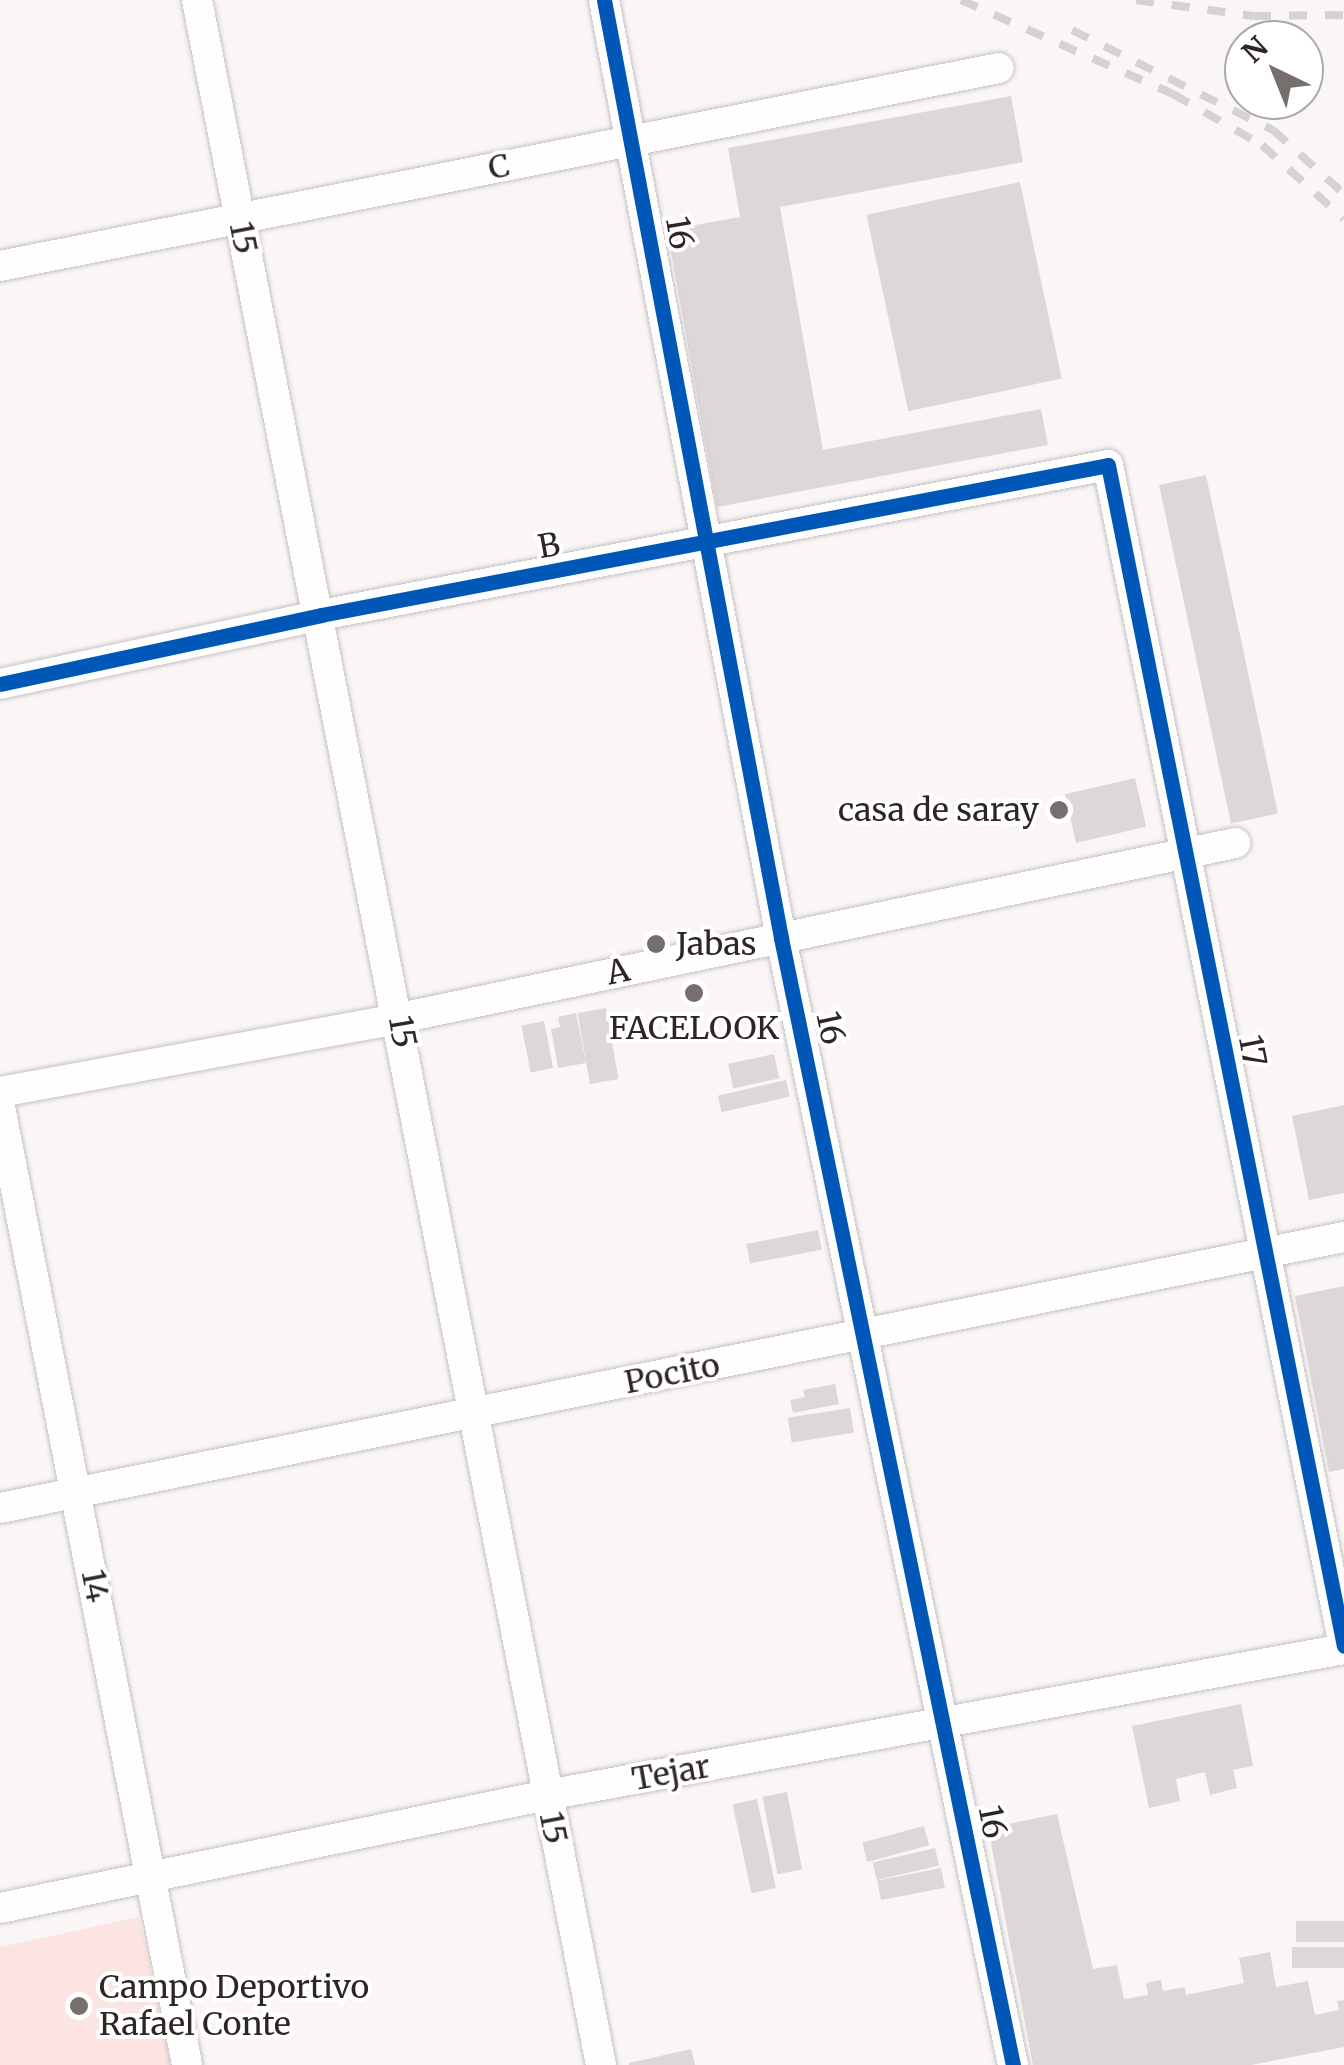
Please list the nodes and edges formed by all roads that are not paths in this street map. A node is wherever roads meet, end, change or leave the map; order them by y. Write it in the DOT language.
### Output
graph roads {
  1 [pos="198,0"];
  2 [pos="604,0"];
  3 [pos="999,68"];
  4 [pos="634,139"];
  5 [pos="240,222"];
  6 [pos="0,266"];
  7 [pos="1108,465"];
  8 [pos="706,546"];
  9 [pos="321,615"];
  10 [pos="0,684"];
  11 [pos="1235,843"];
  12 [pos="1185,851"];
  13 [pos="781,938"];
  14 [pos="400,1017"];
  15 [pos="0,1092"];
  16 [pos="0,1107"];
  17 [pos="1344,1237"];
  18 [pos="1264,1252"];
  19 [pos="866,1336"];
  20 [pos="470,1413"];
  21 [pos="77,1493"];
  22 [pos="0,1508"];
  23 [pos="1344,1647"];
  24 [pos="945,1723"];
  25 [pos="547,1795"];
  26 [pos="151,1879"];
  27 [pos="0,1908"];
  28 [pos="186,2065"];
  29 [pos="601,2065"];
  30 [pos="1012,2065"];
  1 -- 5 [label="street, 15"];
  2 -- 4 [label="street, 16"];
  3 -- 4 [label="street, C"];
  4 -- 5 [label="street, C"];
  4 -- 8 [label="street, 16"];
  5 -- 6 [label="street, C"];
  5 -- 9 [label="street, 15"];
  7 -- 8 [label="street, B"];
  7 -- 12 [label="street, 17"];
  8 -- 9 [label="street, B"];
  8 -- 13 [label="street, 16"];
  9 -- 10 [label="street, B"];
  9 -- 14 [label="street, 15"];
  11 -- 12 [label="street, A"];
  12 -- 13 [label="street, A"];
  12 -- 18 [label="street, 17"];
  13 -- 14 [label="street, A"];
  13 -- 19 [label="street, 16"];
  14 -- 15 [label="street, A"];
  14 -- 20 [label="street, 15"];
  16 -- 21 [label="street, 14"];
  17 -- 18 [label="street, Pocito"];
  18 -- 19 [label="street, Pocito"];
  18 -- 23 [label="street, 17"];
  19 -- 20 [label="street, Pocito"];
  19 -- 24 [label="street, 16"];
  20 -- 21 [label="street, Pocito"];
  20 -- 25 [label="street, 15"];
  21 -- 22 [label="street, Pocito"];
  21 -- 26 [label="street, 14"];
  23 -- 24 [label="street, Tejar"];
  24 -- 25 [label="street, Tejar"];
  24 -- 30 [label="street, 16"];
  25 -- 26 [label="street, Tejar"];
  25 -- 29 [label="street, 15"];
  26 -- 27 [label="street, Tejar"];
  26 -- 28 [label="street, 14"];
}
